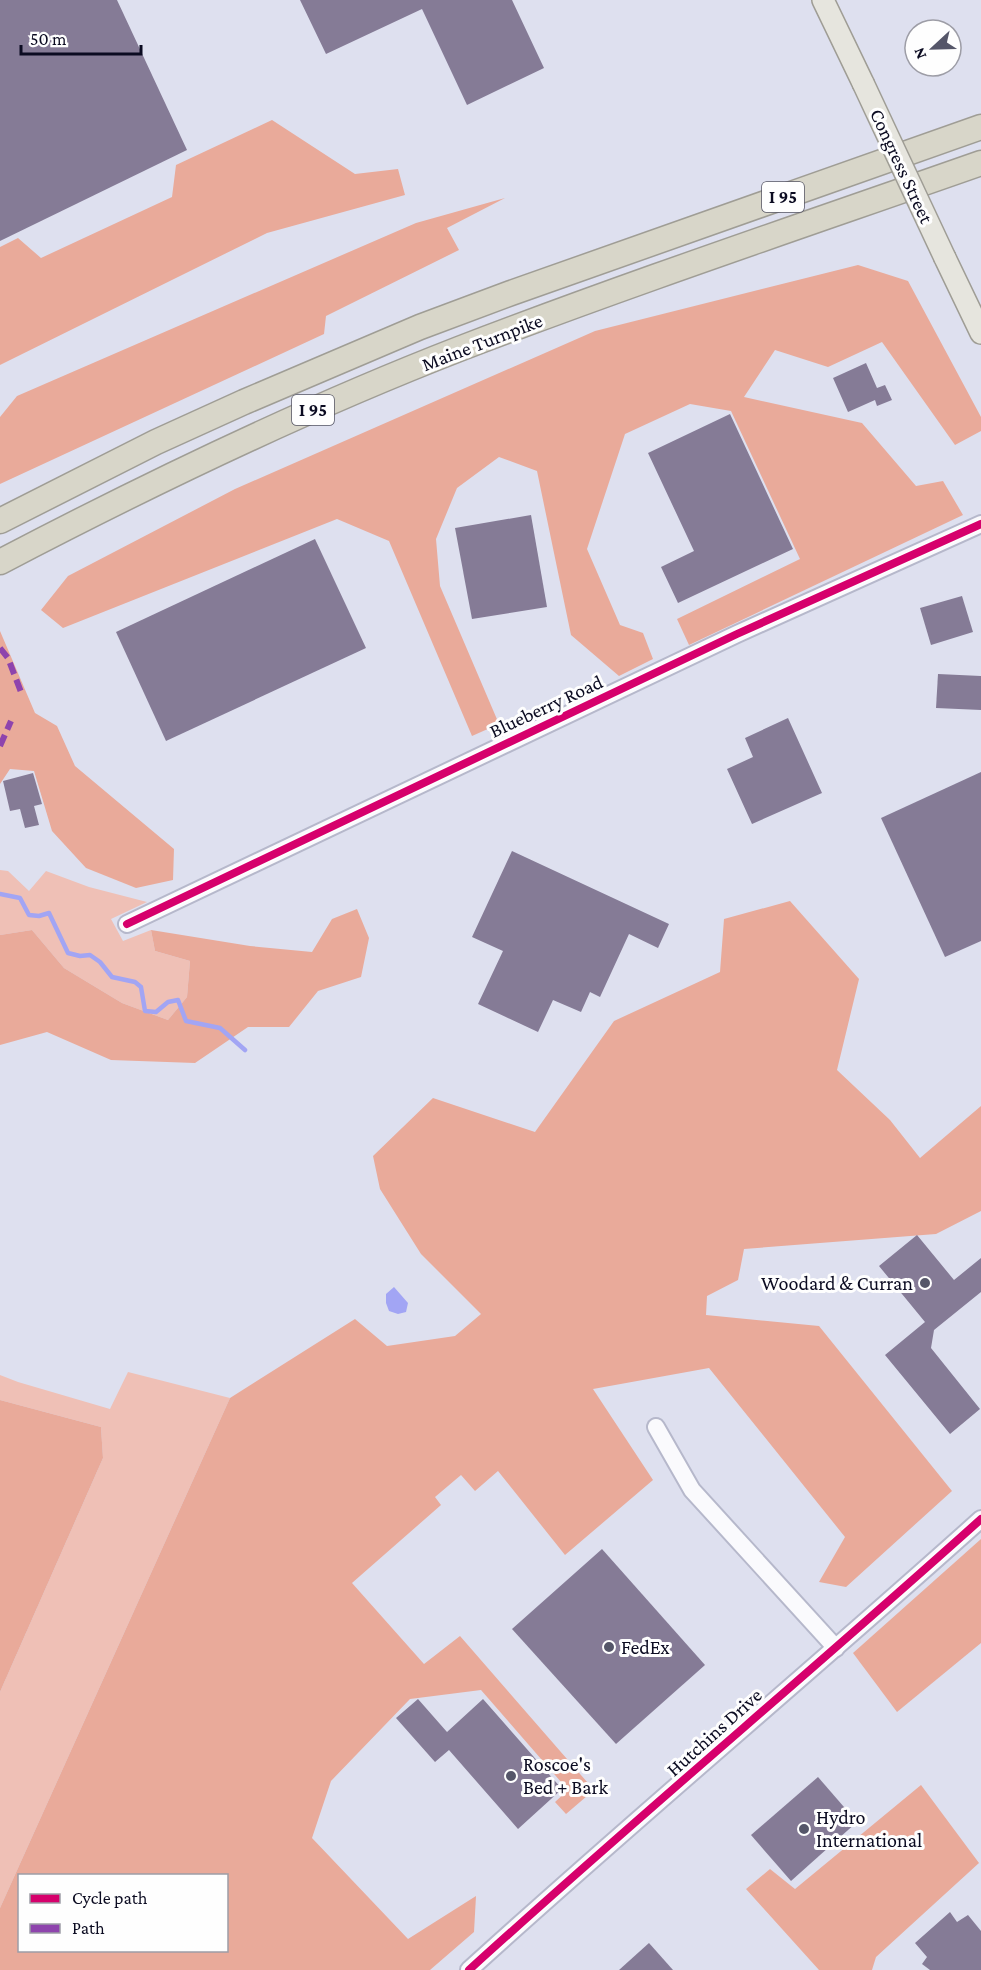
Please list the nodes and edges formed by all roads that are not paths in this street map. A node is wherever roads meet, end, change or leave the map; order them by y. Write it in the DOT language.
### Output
graph roads {
  1 [pos="823,0"];
  2 [pos="981,127"];
  3 [pos="981,163"];
  4 [pos="981,333"];
  5 [pos="0,521"];
  6 [pos="981,524"];
  7 [pos="0,562"];
  8 [pos="128,924"];
  9 [pos="656,1427"];
  10 [pos="981,1519"];
  11 [pos="836,1648"];
  12 [pos="469,1970"];
  1 -- 4 [label="main road, Congress Street, bridge"];
  2 -- 5 [label="highway, Maine Turnpike / I 95"];
  3 -- 7 [label="highway, Maine Turnpike / I 95"];
  6 -- 8 [label="street, Blueberry Road"];
  9 -- 11 [label="street"];
  10 -- 11 [label="street, Hutchins Drive"];
  11 -- 12 [label="street, Hutchins Drive"];
}
